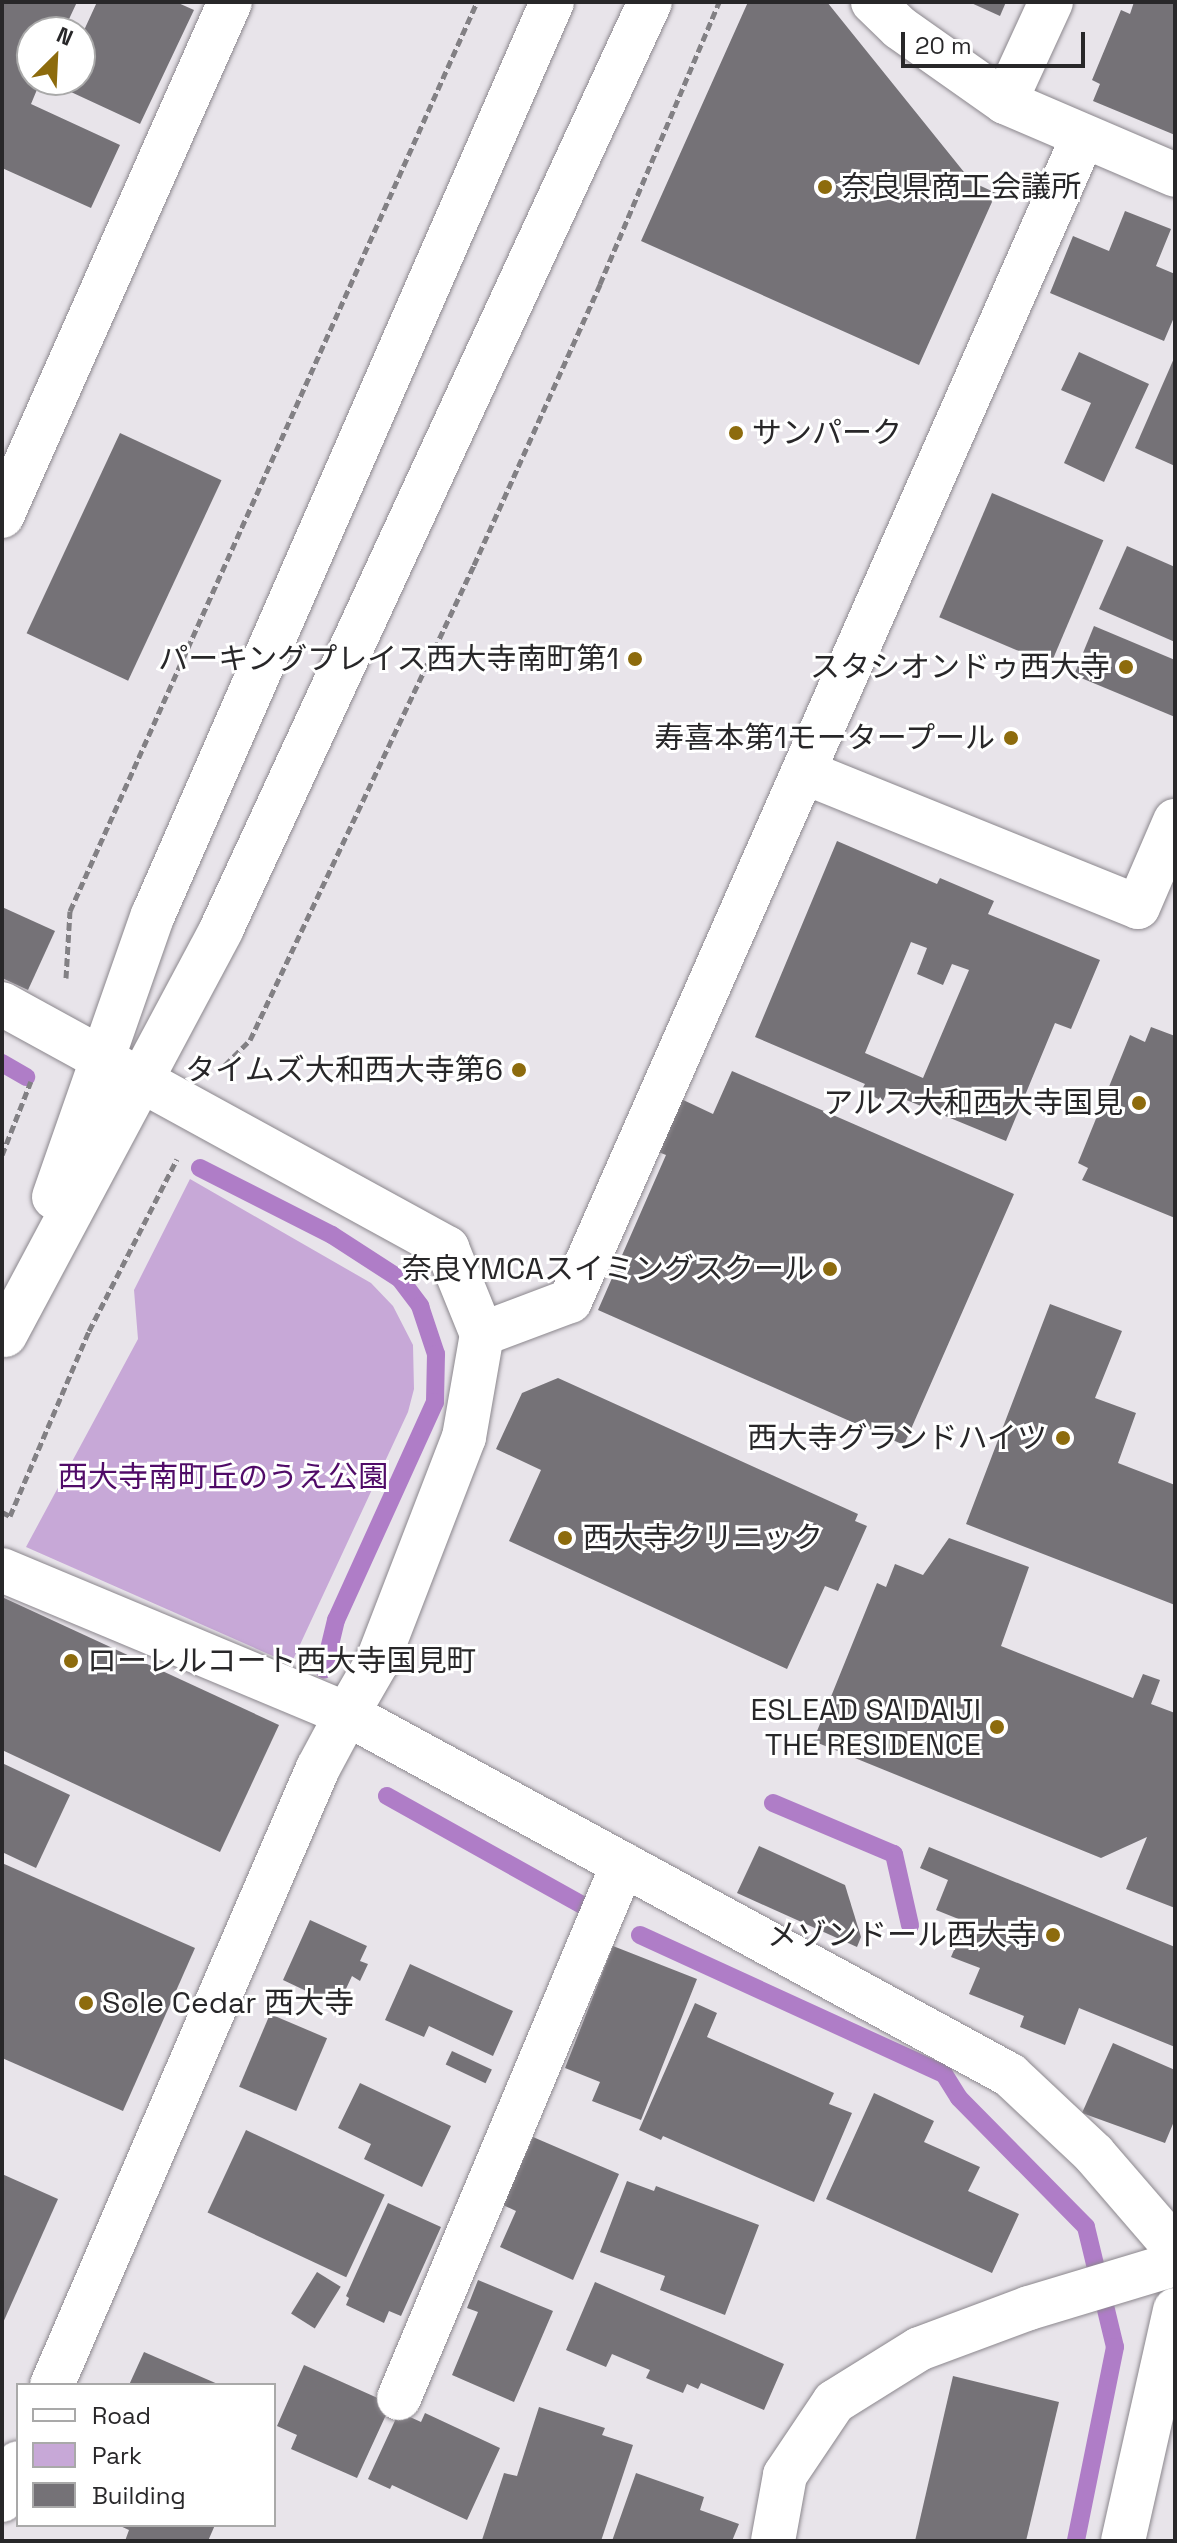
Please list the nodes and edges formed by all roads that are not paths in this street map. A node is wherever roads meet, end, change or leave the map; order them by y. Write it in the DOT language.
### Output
graph roads {
  1 [pos="230,2"];
  2 [pos="552,2"];
  3 [pos="650,2"];
  4 [pos="873,2"];
  5 [pos="1051,2"];
  6 [pos="1005,102"];
  7 [pos="1083,137"];
  8 [pos="1175,175"];
  9 [pos="2,516"];
  10 [pos="804,772"];
  11 [pos="1175,821"];
  12 [pos="2,1004"];
  13 [pos="102,1060"];
  14 [pos="140,1080"];
  15 [pos="482,1334"];
  16 [pos="4,1338"];
  17 [pos="2,1570"];
  18 [pos="347,1714"];
  19 [pos="623,1864"];
  20 [pos="1175,2248"];
  21 [pos="1175,2264"];
  22 [pos="1175,2310"];
  23 [pos="53,2383"];
  24 [pos="399,2398"];
  25 [pos="16,2468"];
  26 [pos="2,2500"];
  27 [pos="773,2541"];
  28 [pos="1123,2541"];
  1 -- 9 [label="street"];
  2 -- 13 [label="street"];
  3 -- 14 [label="street"];
  4 -- 6 [label="street"];
  5 -- 6 [label="street"];
  6 -- 7 [label="street"];
  7 -- 8 [label="street"];
  7 -- 10 [label="street"];
  10 -- 11 [label="street"];
  10 -- 15 [label="street"];
  12 -- 13 [label="street"];
  13 -- 14 [label="street"];
  13 -- 16 [label="street"];
  14 -- 15 [label="street"];
  14 -- 16 [label="street"];
  15 -- 18 [label="street"];
  17 -- 18 [label="street"];
  18 -- 19 [label="street"];
  18 -- 23 [label="street"];
  19 -- 20 [label="street"];
  19 -- 24 [label="street"];
  21 -- 27 [label="street"];
  22 -- 28 [label="street"];
  25 -- 26 [label="street"];
}
